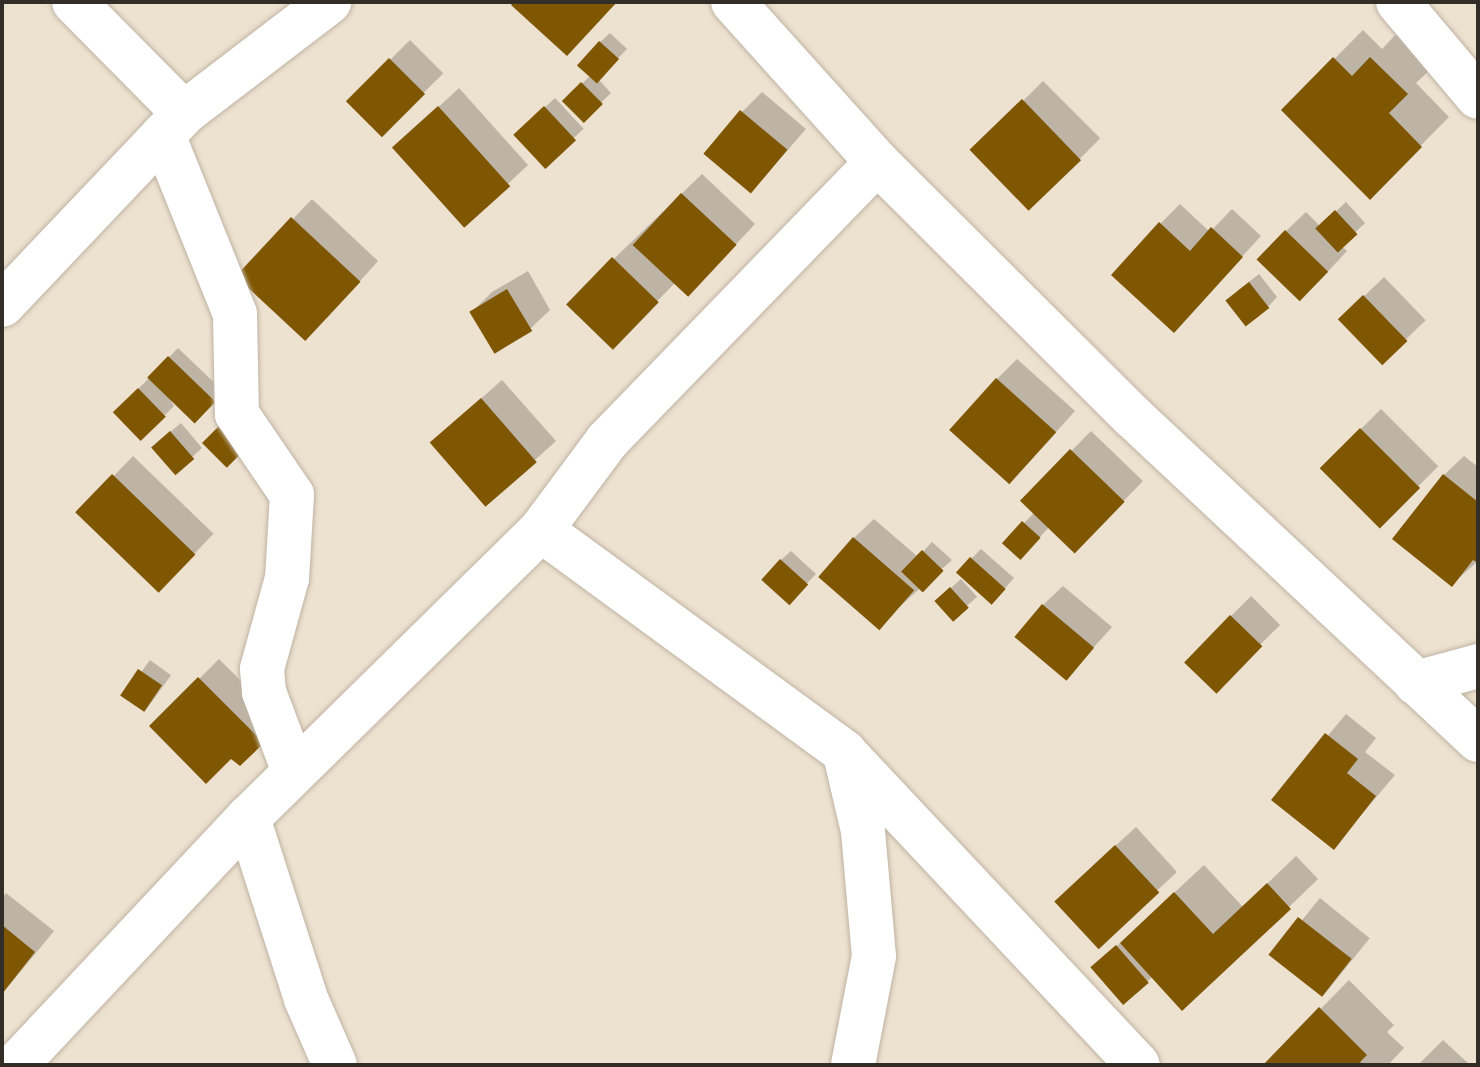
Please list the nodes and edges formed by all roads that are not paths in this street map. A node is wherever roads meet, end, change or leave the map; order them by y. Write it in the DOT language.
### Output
graph roads {
  1 [pos="74,2"];
  2 [pos="329,2"];
  3 [pos="733,2"];
  4 [pos="1398,2"];
  5 [pos="1478,97"];
  6 [pos="173,124"];
  7 [pos="877,162"];
  8 [pos="2,305"];
  9 [pos="541,530"];
  10 [pos="1478,666"];
  11 [pos="1416,683"];
  12 [pos="1478,740"];
  13 [pos="844,752"];
  14 [pos="294,772"];
  15 [pos="248,818"];
  16 [pos="16,1065"];
  17 [pos="335,1065"];
  18 [pos="853,1065"];
  19 [pos="1138,1065"];
  1 -- 6 [label="street"];
  2 -- 6 [label="street"];
  3 -- 7 [label="street"];
  4 -- 5 [label="street"];
  6 -- 8 [label="street"];
  6 -- 14 [label="street"];
  7 -- 9 [label="street"];
  7 -- 11 [label="street"];
  9 -- 13 [label="street"];
  9 -- 14 [label="street"];
  10 -- 11 [label="street"];
  11 -- 12 [label="street"];
  13 -- 18 [label="street"];
  13 -- 19 [label="street"];
  14 -- 15 [label="street"];
  15 -- 16 [label="street"];
  15 -- 17 [label="street"];
}
